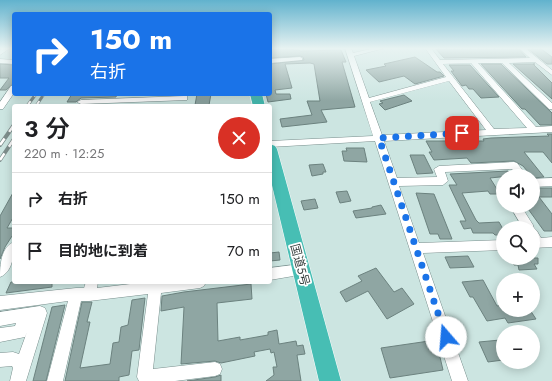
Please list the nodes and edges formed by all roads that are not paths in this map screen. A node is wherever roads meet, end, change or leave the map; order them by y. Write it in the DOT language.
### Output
graph roads {
  1 [pos="355,66"];
  2 [pos="442,66"];
  3 [pos="476,66"];
  4 [pos="509,66"];
  5 [pos="543,66"];
  6 [pos="552,73"];
  7 [pos="451,78"];
  8 [pos="12,90"];
  9 [pos="4,97"];
  10 [pos="184,98"];
  11 [pos="367,101"];
  12 [pos="80,104"];
  13 [pos="0,107"];
  14 [pos="552,107"];
  15 [pos="552,129"];
  16 [pos="534,130"];
  17 [pos="491,131"];
  18 [pos="379,138"];
  19 [pos="272,144"];
  20 [pos="272,167"];
  21 [pos="517,169"];
  22 [pos="394,182"];
  23 [pos="552,182"];
  24 [pos="540,183"];
  25 [pos="540,241"];
  26 [pos="552,242"];
  27 [pos="496,245"];
  28 [pos="417,248"];
  29 [pos="12,251"];
  30 [pos="6,263"];
  31 [pos="301,270"];
  32 [pos="272,274"];
  33 [pos="182,284"];
  34 [pos="155,287"];
  35 [pos="86,290"];
  36 [pos="0,303"];
  37 [pos="26,315"];
  38 [pos="0,319"];
  39 [pos="0,335"];
  40 [pos="0,360"];
  41 [pos="215,369"];
  42 [pos="20,375"];
  43 [pos="55,381"];
  44 [pos="330,381"];
  45 [pos="460,381"];
  1 -- 11 [label="street"];
  2 -- 7 [label="street"];
  3 -- 16 [label="street"];
  4 -- 14 [label="street"];
  5 -- 6 [label="street"];
  7 -- 11 [label="street"];
  7 -- 17 [label="street"];
  8 -- 9 [label="street"];
  9 -- 13 [label="street"];
  10 -- 12 [label="street"];
  11 -- 18 [label="street"];
  15 -- 16 [label="street"];
  16 -- 17 [label="street"];
  17 -- 18 [label="street"];
  18 -- 19 [label="street"];
  18 -- 22 [label="street"];
  20 -- 31 [label="highway, 国道5号"];
  21 -- 22 [label="street"];
  22 -- 28 [label="street"];
  23 -- 24 [label="street"];
  25 -- 26 [label="street"];
  27 -- 28 [label="street"];
  28 -- 45 [label="street"];
  29 -- 30 [label="street"];
  31 -- 32 [label="street"];
  31 -- 44 [label="highway, 国道5号"];
  33 -- 34 [label="street"];
  34 -- 35 [label="street"];
  34 -- 41 [label="street"];
  35 -- 36 [label="street"];
  35 -- 43 [label="street"];
  37 -- 38 [label="street"];
  37 -- 39 [label="street"];
  37 -- 42 [label="street"];
  40 -- 42 [label="street"];
}
